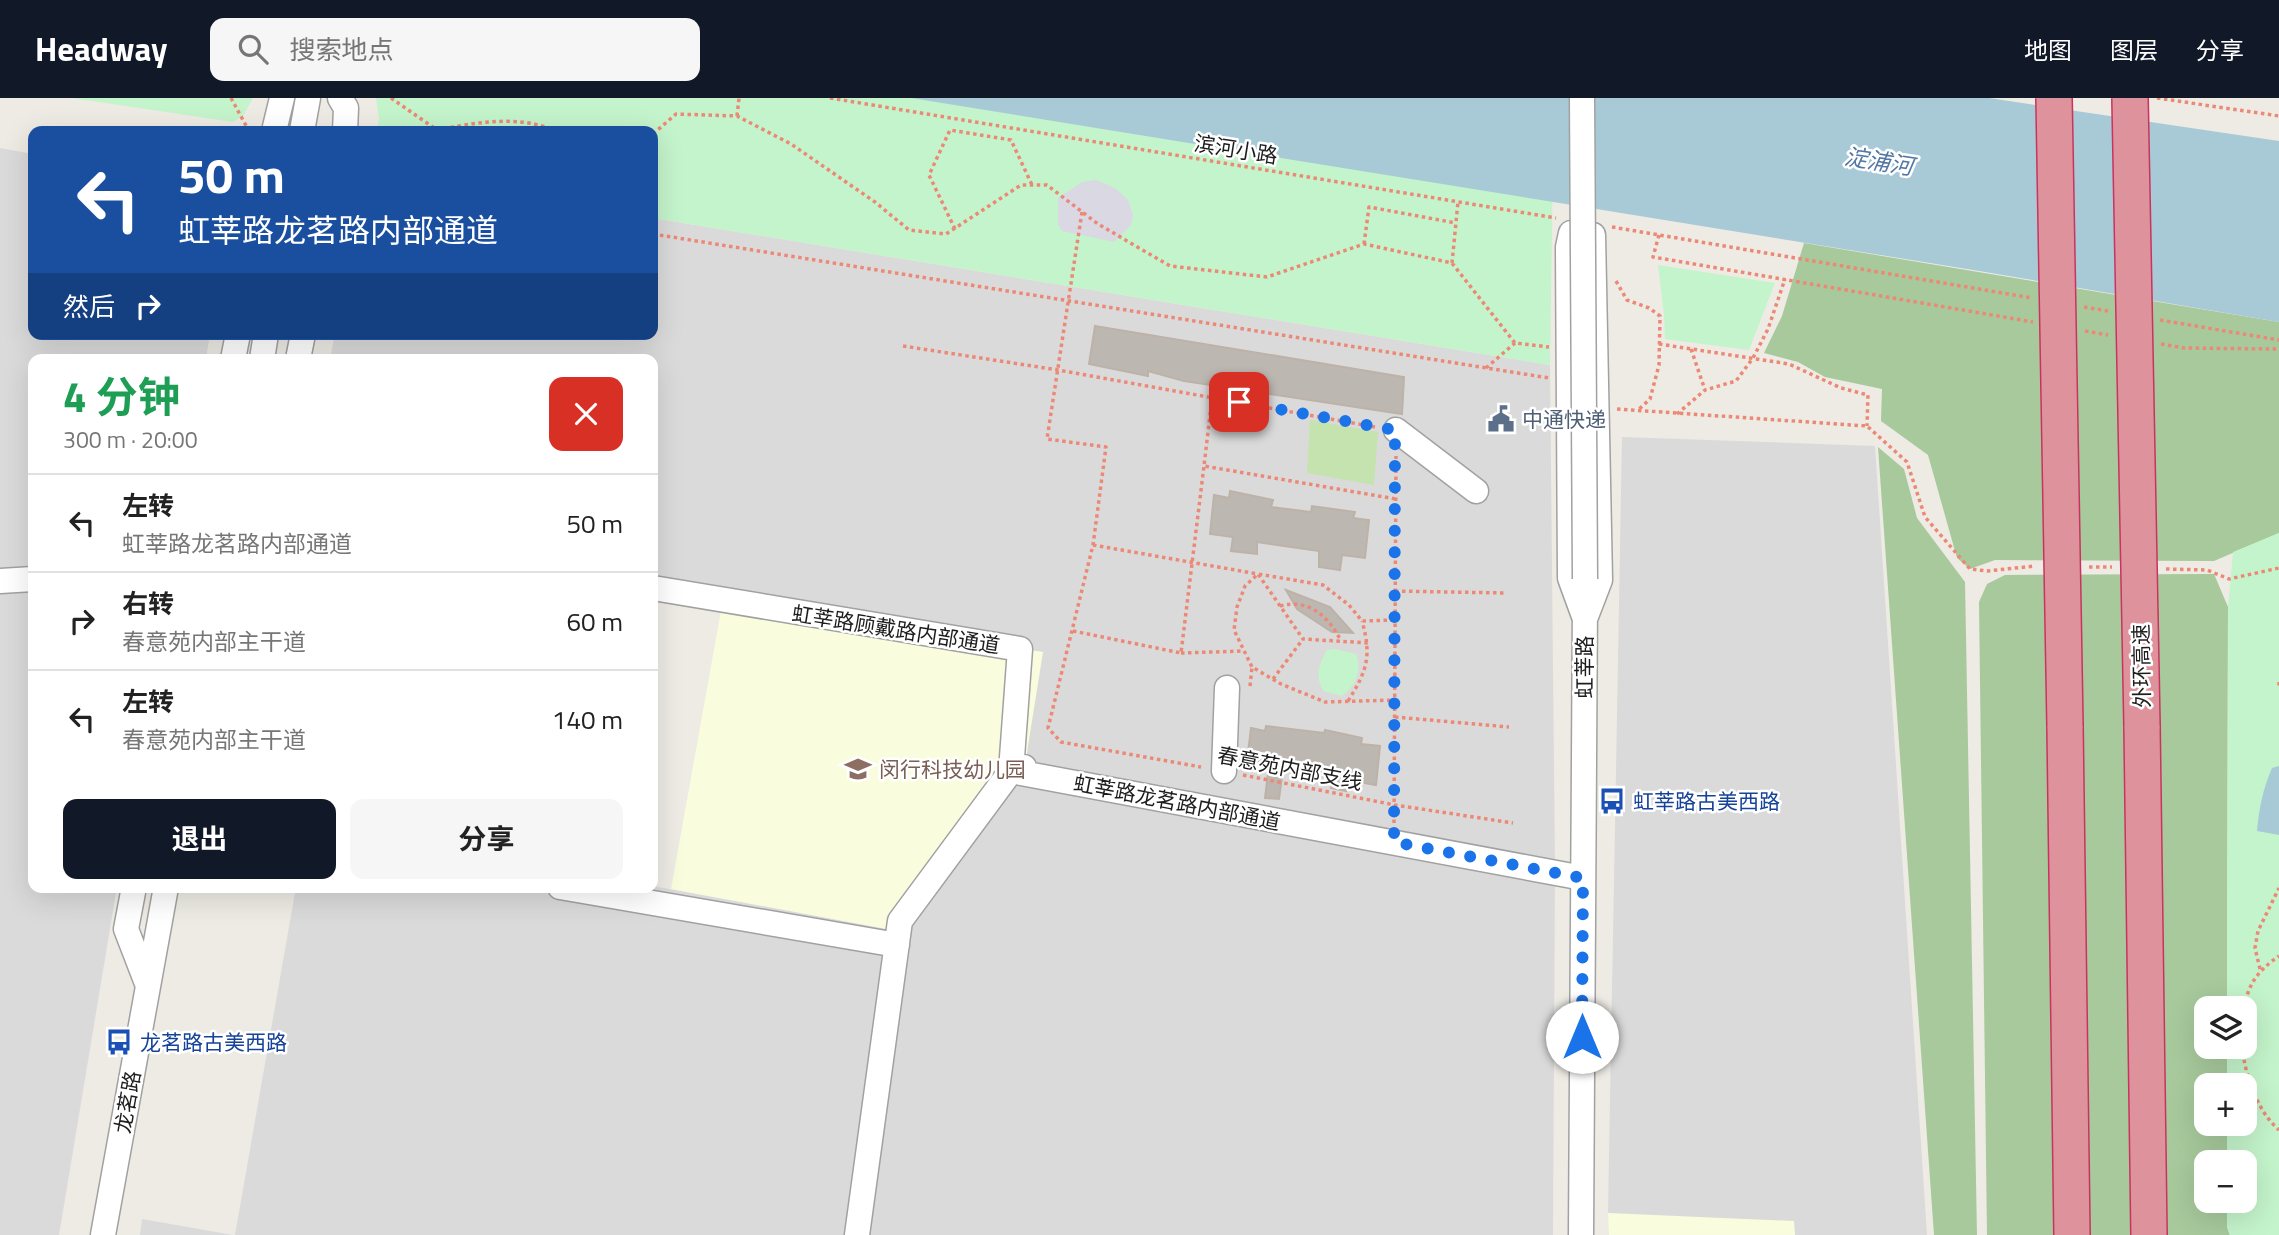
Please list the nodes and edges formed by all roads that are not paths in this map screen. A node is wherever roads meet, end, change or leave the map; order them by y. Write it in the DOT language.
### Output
graph roads {
  1 [pos="282,98"];
  2 [pos="308,98"];
  3 [pos="340,98"];
  4 [pos="1582,98"];
  5 [pos="2054,98"];
  6 [pos="2130,98"];
  7 [pos="275,126"];
  8 [pos="303,126"];
  9 [pos="345,126"];
  10 [pos="1395,430"];
  11 [pos="1476,491"];
  12 [pos="28,579"];
  13 [pos="0,581"];
  14 [pos="658,589"];
  15 [pos="1585,619"];
  16 [pos="1227,688"];
  17 [pos="1018,769"];
  18 [pos="1224,771"];
  19 [pos="1583,878"];
  20 [pos="133,893"];
  21 [pos="165,893"];
  22 [pos="595,893"];
  23 [pos="897,945"];
  24 [pos="148,987"];
  25 [pos="103,1235"];
  26 [pos="857,1235"];
  27 [pos="1581,1235"];
  28 [pos="2073,1235"];
  29 [pos="2149,1235"];
  1 -- 7 [label="street"];
  2 -- 8 [label="street"];
  3 -- 9 [label="street"];
  4 -- 15 [label="street, 虹莘路, bridge"];
  5 -- 28 [label="highway, bridge"];
  6 -- 29 [label="highway, 外环高速, bridge"];
  10 -- 11 [label="street"];
  12 -- 13 [label="street"];
  14 -- 17 [label="street, 虹莘路顾戴路内部通道"];
  15 -- 15 [label="street"];
  15 -- 19 [label="street, 虹莘路"];
  16 -- 18 [label="street"];
  17 -- 19 [label="street, 虹莘路龙茗路内部通道"];
  17 -- 23 [label="street"];
  19 -- 27 [label="street, 虹莘路"];
  20 -- 24 [label="street"];
  21 -- 24 [label="street, 龙茗路"];
  22 -- 23 [label="street"];
  23 -- 26 [label="street"];
  24 -- 25 [label="street, 龙茗路"];
}
